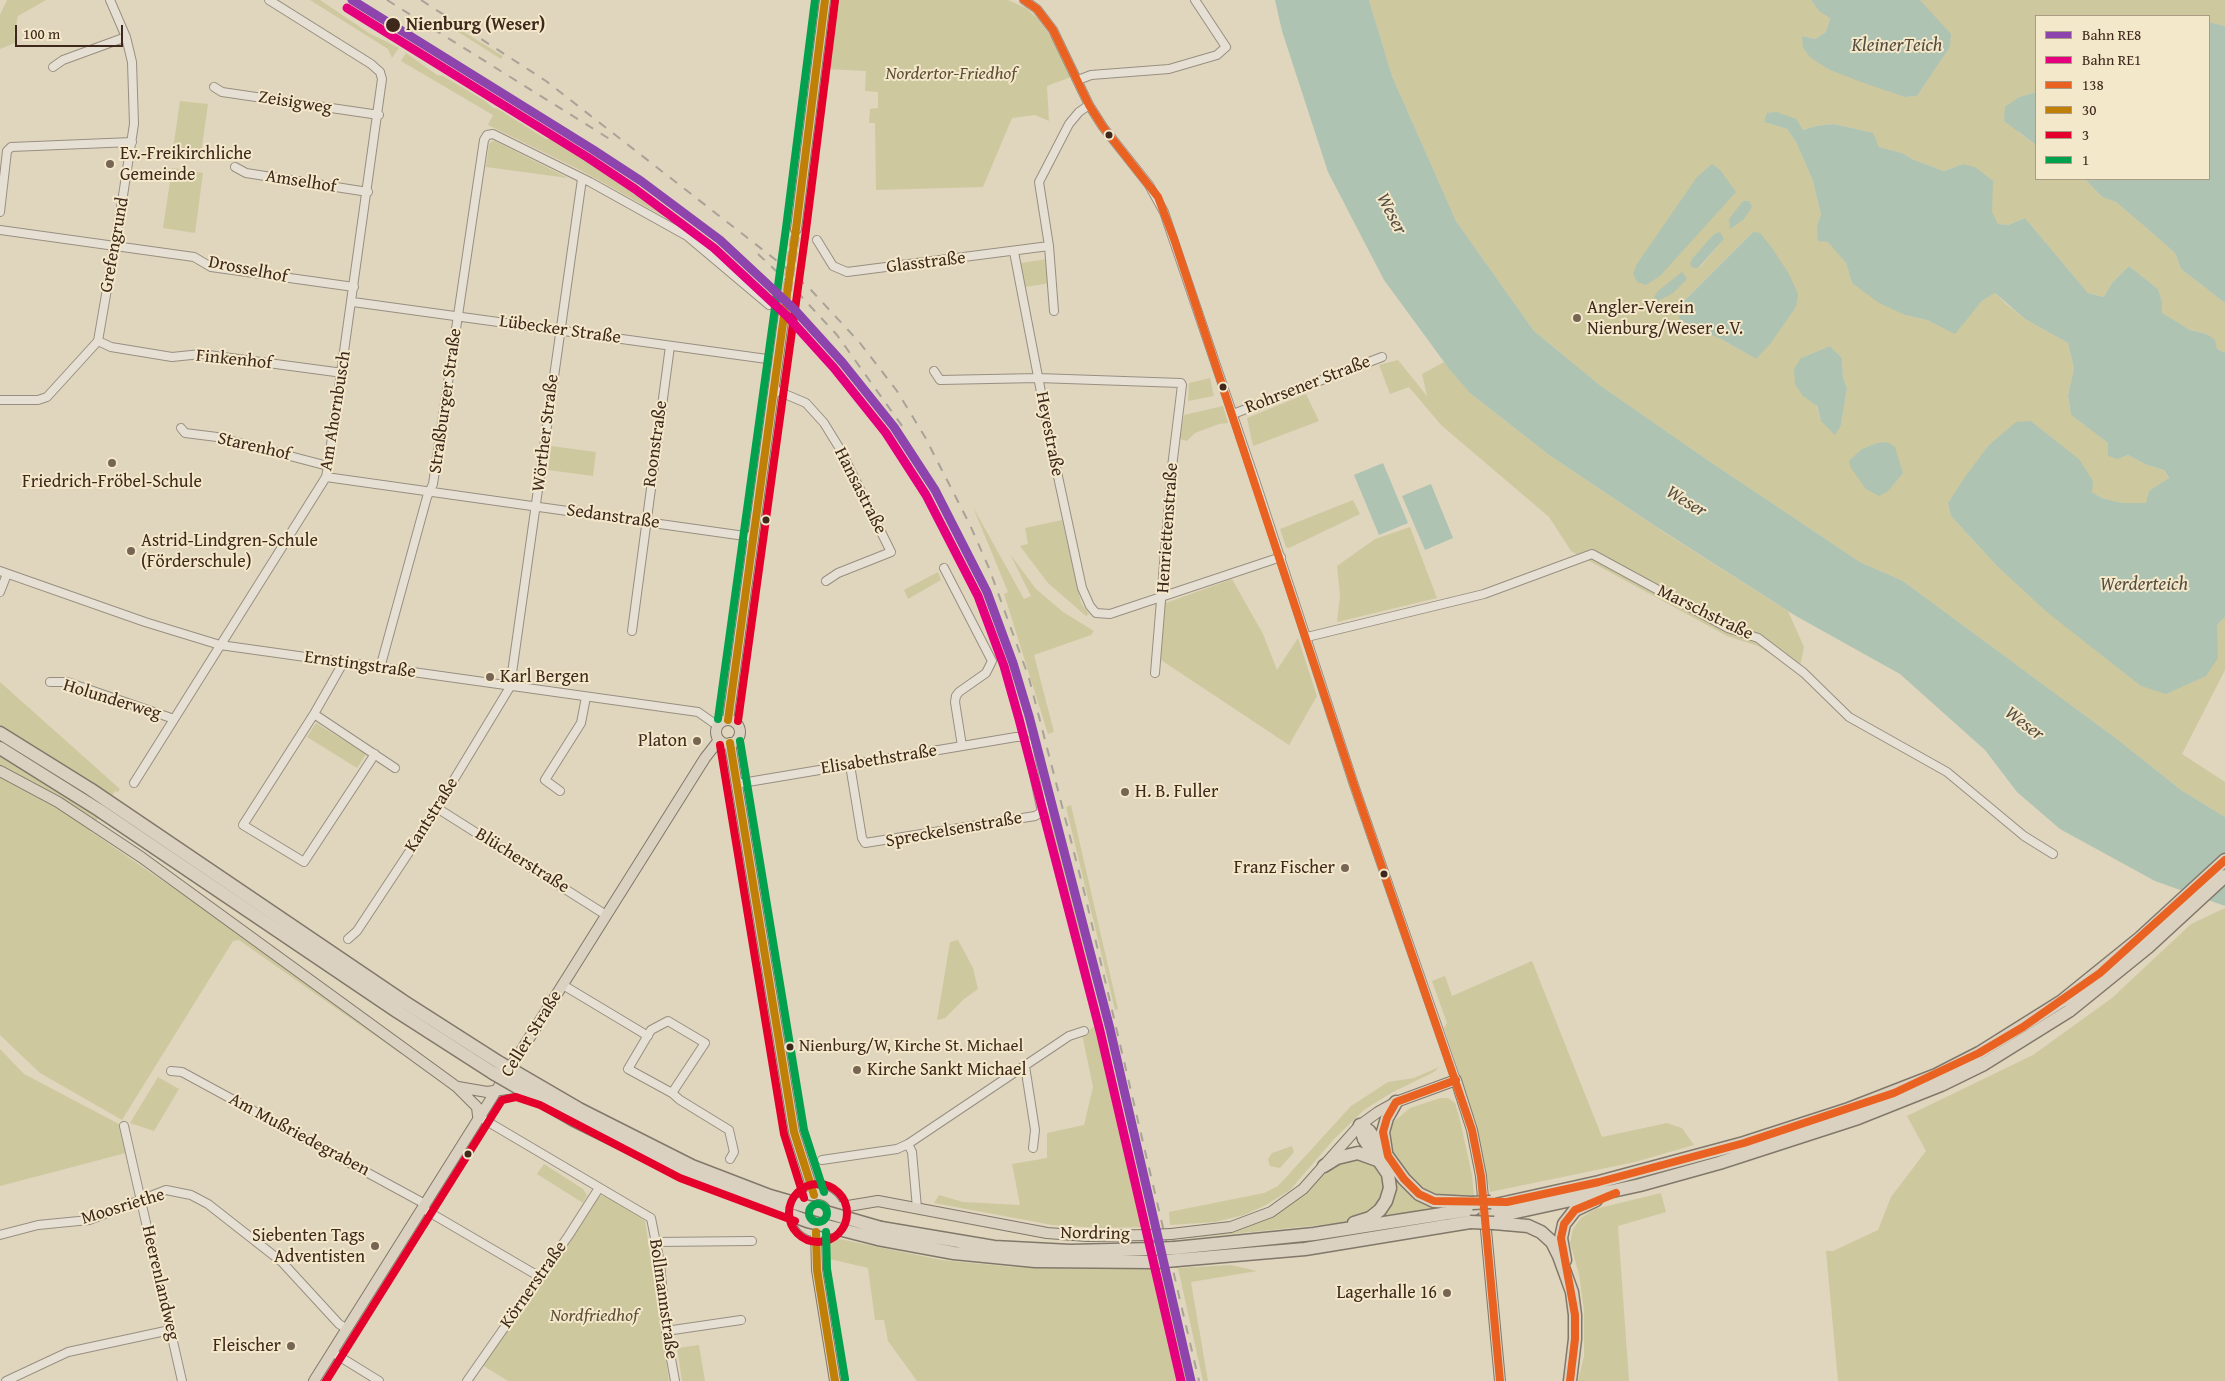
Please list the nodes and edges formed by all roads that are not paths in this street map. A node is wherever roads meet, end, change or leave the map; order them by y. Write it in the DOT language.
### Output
graph roads {
  1 [pos="110,0"];
  2 [pos="269,0"];
  3 [pos="825,0"];
  4 [pos="1024,0"];
  5 [pos="1195,0"];
  6 [pos="126,37"];
  7 [pos="53,67"];
  8 [pos="1078,80"];
  9 [pos="214,87"];
  10 [pos="1089,105"];
  11 [pos="378,115"];
  12 [pos="132,142"];
  13 [pos="235,168"];
  14 [pos="582,178"];
  15 [pos="368,192"];
  16 [pos="0,212"];
  17 [pos="796,229"];
  18 [pos="0,230"];
  19 [pos="818,240"];
  20 [pos="114,245"];
  21 [pos="1050,246"];
  22 [pos="1014,252"];
  23 [pos="354,288"];
  24 [pos="353,302"];
  25 [pos="769,305"];
  26 [pos="785,306"];
  27 [pos="1054,311"];
  28 [pos="458,315"];
  29 [pos="559,330"];
  30 [pos="98,341"];
  31 [pos="670,346"];
  32 [pos="1382,357"];
  33 [pos="767,359"];
  34 [pos="934,371"];
  35 [pos="342,373"];
  36 [pos="1038,378"];
  37 [pos="774,389"];
  38 [pos="0,400"];
  39 [pos="1233,414"];
  40 [pos="181,428"];
  41 [pos="328,466"];
  42 [pos="326,477"];
  43 [pos="430,491"];
  44 [pos="537,506"];
  45 [pos="645,522"];
  46 [pos="752,537"];
  47 [pos="1281,557"];
  48 [pos="944,568"];
  49 [pos="4,572"];
  50 [pos="826,581"];
  51 [pos="0,592"];
  52 [pos="1163,596"];
  53 [pos="632,631"];
  54 [pos="1307,637"];
  55 [pos="220,645"];
  56 [pos="343,663"];
  57 [pos="380,668"];
  58 [pos="1155,673"];
  59 [pos="50,682"];
  60 [pos="510,687"];
  61 [pos="586,697"];
  62 [pos="314,714"];
  63 [pos="174,719"];
  64 [pos="728,720"];
  65 [pos="718,726"];
  66 [pos="0,733"];
  67 [pos="719,740"];
  68 [pos="730,743"];
  69 [pos="962,746"];
  70 [pos="0,748"];
  71 [pos="375,754"];
  72 [pos="850,765"];
  73 [pos="394,768"];
  74 [pos="0,771"];
  75 [pos="134,783"];
  76 [pos="736,784"];
  77 [pos="560,791"];
  78 [pos="437,808"];
  79 [pos="1042,812"];
  80 [pos="2053,854"];
  81 [pos="2225,860"];
  82 [pos="2225,876"];
  83 [pos="606,915"];
  84 [pos="348,939"];
  85 [pos="563,985"];
  86 [pos="1084,1031"];
  87 [pos="648,1036"];
  88 [pos="1025,1066"];
  89 [pos="496,1068"];
  90 [pos="171,1071"];
  91 [pos="1456,1080"];
  92 [pos="457,1087"];
  93 [pos="496,1091"];
  94 [pos="672,1093"];
  95 [pos="1396,1102"];
  96 [pos="478,1116"];
  97 [pos="1360,1125"];
  98 [pos="124,1126"];
  99 [pos="908,1144"];
  100 [pos="1033,1148"];
  101 [pos="1384,1159"];
  102 [pos="730,1160"];
  103 [pos="822,1160"];
  104 [pos="1324,1166"];
  105 [pos="599,1188"];
  106 [pos="1601,1191"];
  107 [pos="814,1195"];
  108 [pos="140,1199"];
  109 [pos="424,1206"];
  110 [pos="1473,1206"];
  111 [pos="836,1208"];
  112 [pos="917,1208"];
  113 [pos="799,1212"];
  114 [pos="1493,1212"];
  115 [pos="816,1232"];
  116 [pos="1314,1234"];
  117 [pos="0,1235"];
  118 [pos="752,1241"];
  119 [pos="656,1242"];
  120 [pos="1176,1254"];
  121 [pos="1566,1272"];
  122 [pos="540,1277"];
  123 [pos="741,1320"];
  124 [pos="346,1329"];
  125 [pos="170,1330"];
  126 [pos="666,1331"];
  127 [pos="332,1352"];
  128 [pos="23,1372"];
  129 [pos="6,1381"];
  130 [pos="26,1381"];
  131 [pos="182,1381"];
  132 [pos="314,1381"];
  133 [pos="379,1381"];
  134 [pos="467,1381"];
  135 [pos="675,1381"];
  136 [pos="835,1381"];
  137 [pos="1500,1381"];
  138 [pos="1570,1381"];
  1 -- 6 [label="street, Grefengrund"];
  2 -- 11 [label="street, Am Ahornbusch"];
  3 -- 17 [label="main road"];
  4 -- 8 [label="street"];
  5 -- 8 [label="street"];
  6 -- 7 [label="street"];
  6 -- 12 [label="street, Grefengrund"];
  8 -- 10 [label="street"];
  9 -- 11 [label="street, Zeisigweg"];
  10 -- 21 [label="street"];
  10 -- 39 [label="street"];
  11 -- 15 [label="street, Am Ahornbusch"];
  12 -- 16 [label="street"];
  12 -- 20 [label="street, Grefengrund"];
  13 -- 15 [label="street, Amselhof"];
  14 -- 25 [label="street"];
  14 -- 28 [label="street, Straßburger Straße"];
  14 -- 29 [label="street, Wörther Straße"];
  15 -- 23 [label="street, Am Ahornbusch"];
  18 -- 20 [label="street, Drosselhof"];
  19 -- 22 [label="street, Glasstraße"];
  20 -- 23 [label="street, Drosselhof"];
  20 -- 30 [label="street, Grefengrund"];
  21 -- 22 [label="street, Glasstraße"];
  21 -- 27 [label="street"];
  22 -- 36 [label="street, Heyestraße"];
  23 -- 24 [label="street, Am Ahornbusch"];
  24 -- 28 [label="street, Lübecker Straße"];
  24 -- 35 [label="street, Am Ahornbusch"];
  26 -- 37 [label="main road"];
  28 -- 29 [label="street, Lübecker Straße"];
  28 -- 43 [label="street, Straßburger Straße"];
  29 -- 31 [label="street, Lübecker Straße"];
  29 -- 44 [label="street, Wörther Straße"];
  30 -- 35 [label="street, Finkenhof"];
  30 -- 38 [label="street"];
  31 -- 33 [label="street, Lübecker Straße"];
  31 -- 45 [label="street, Roonstraße"];
  32 -- 39 [label="street, Rohrsener Straße"];
  34 -- 36 [label="street"];
  35 -- 41 [label="street, Am Ahornbusch"];
  36 -- 52 [label="street, Heyestraße"];
  36 -- 52 [label="street, Henriettenstraße"];
  37 -- 46 [label="main road"];
  37 -- 50 [label="street, Hansastraße"];
  39 -- 47 [label="street"];
  40 -- 41 [label="street, Starenhof"];
  41 -- 42 [label="street, Am Ahornbusch"];
  42 -- 43 [label="street, Sedanstraße"];
  42 -- 55 [label="street, Am Ahornbusch"];
  43 -- 44 [label="street, Sedanstraße"];
  43 -- 57 [label="street, Straßburger Straße"];
  44 -- 45 [label="street, Sedanstraße"];
  44 -- 60 [label="street, Wörther Straße"];
  45 -- 46 [label="street, Sedanstraße"];
  45 -- 53 [label="street, Roonstraße"];
  46 -- 64 [label="main road"];
  47 -- 52 [label="street"];
  47 -- 54 [label="street"];
  48 -- 69 [label="street"];
  49 -- 51 [label="street, Ernstingstraße"];
  49 -- 55 [label="street, Ernstingstraße"];
  52 -- 58 [label="street, Henriettenstraße"];
  54 -- 80 [label="street, Marschstraße"];
  54 -- 91 [label="street"];
  55 -- 56 [label="street, Ernstingstraße"];
  55 -- 63 [label="street, Am Ahornbusch"];
  56 -- 57 [label="street, Ernstingstraße"];
  56 -- 62 [label="street"];
  57 -- 60 [label="street, Ernstingstraße"];
  59 -- 63 [label="street, Holunderweg"];
  60 -- 61 [label="street, Ernstingstraße"];
  60 -- 78 [label="street, Kantstraße"];
  61 -- 65 [label="street, Ernstingstraße"];
  61 -- 77 [label="street"];
  62 -- 71 [label="street"];
  62 -- 71 [label="street"];
  63 -- 75 [label="street, Am Ahornbusch"];
  64 -- 65 [label="main road"];
  64 -- 68 [label="main road"];
  65 -- 67 [label="main road"];
  66 -- 89 [label="highway"];
  67 -- 68 [label="main road"];
  67 -- 83 [label="main road, Celler Straße"];
  68 -- 76 [label="main road"];
  69 -- 72 [label="street, Elisabethstraße"];
  69 -- 79 [label="street, Elisabethstraße"];
  70 -- 89 [label="highway"];
  71 -- 73 [label="street"];
  72 -- 76 [label="street, Elisabethstraße"];
  72 -- 79 [label="street, Spreckelsenstraße"];
  74 -- 92 [label="main road"];
  76 -- 107 [label="main road"];
  78 -- 83 [label="street, Blücherstraße"];
  78 -- 84 [label="street, Kantstraße"];
  81 -- 106 [label="highway"];
  82 -- 106 [label="highway"];
  83 -- 85 [label="main road, Celler Straße"];
  85 -- 87 [label="street"];
  85 -- 93 [label="main road, Celler Straße"];
  86 -- 88 [label="street"];
  87 -- 94 [label="street"];
  87 -- 94 [label="street"];
  88 -- 99 [label="street"];
  88 -- 100 [label="street"];
  89 -- 120 [label="highway, bridge"];
  90 -- 109 [label="street, Am Mußriedegraben"];
  91 -- 95 [label="main road, Nordring"];
  91 -- 137 [label="main road"];
  92 -- 93 [label="main road"];
  92 -- 96 [label="main road"];
  93 -- 96 [label="main road, Celler Straße"];
  93 -- 113 [label="main road"];
  94 -- 102 [label="street"];
  95 -- 97 [label="main road, Nordring"];
  95 -- 101 [label="highway"];
  96 -- 105 [label="street"];
  96 -- 109 [label="main road, Celler Straße"];
  97 -- 101 [label="highway"];
  97 -- 104 [label="main road, Nordring"];
  98 -- 108 [label="street, Heerenlandweg"];
  99 -- 103 [label="street"];
  99 -- 112 [label="street"];
  101 -- 104 [label="highway"];
  101 -- 110 [label="highway"];
  101 -- 116 [label="highway"];
  104 -- 112 [label="main road, Nordring, bridge"];
  105 -- 119 [label="street, Bollmannstraße"];
  105 -- 122 [label="street, Körnerstraße"];
  106 -- 114 [label="highway"];
  106 -- 114 [label="highway"];
  106 -- 121 [label="highway"];
  107 -- 111 [label="main road"];
  107 -- 113 [label="main road"];
  108 -- 117 [label="street, Moosriethe"];
  108 -- 124 [label="street, Moosriethe"];
  108 -- 125 [label="street, Heerenlandweg"];
  109 -- 122 [label="street, Am Mußriedegraben"];
  109 -- 124 [label="main road, Celler Straße"];
  110 -- 114 [label="highway"];
  110 -- 116 [label="highway"];
  111 -- 112 [label="main road, Nordring"];
  111 -- 115 [label="main road"];
  113 -- 115 [label="main road"];
  114 -- 120 [label="highway, bridge"];
  114 -- 121 [label="highway"];
  115 -- 136 [label="main road"];
  116 -- 120 [label="highway"];
  118 -- 119 [label="street"];
  119 -- 126 [label="street, Bollmannstraße"];
  121 -- 138 [label="highway"];
  122 -- 134 [label="street, Körnerstraße"];
  123 -- 126 [label="street"];
  124 -- 127 [label="main road, Celler Straße"];
  125 -- 128 [label="street"];
  125 -- 131 [label="street, Heerenlandweg"];
  126 -- 135 [label="street, Bollmannstraße"];
  127 -- 132 [label="main road, Celler Straße"];
  127 -- 133 [label="street"];
  128 -- 129 [label="street"];
  128 -- 130 [label="street"];
}
